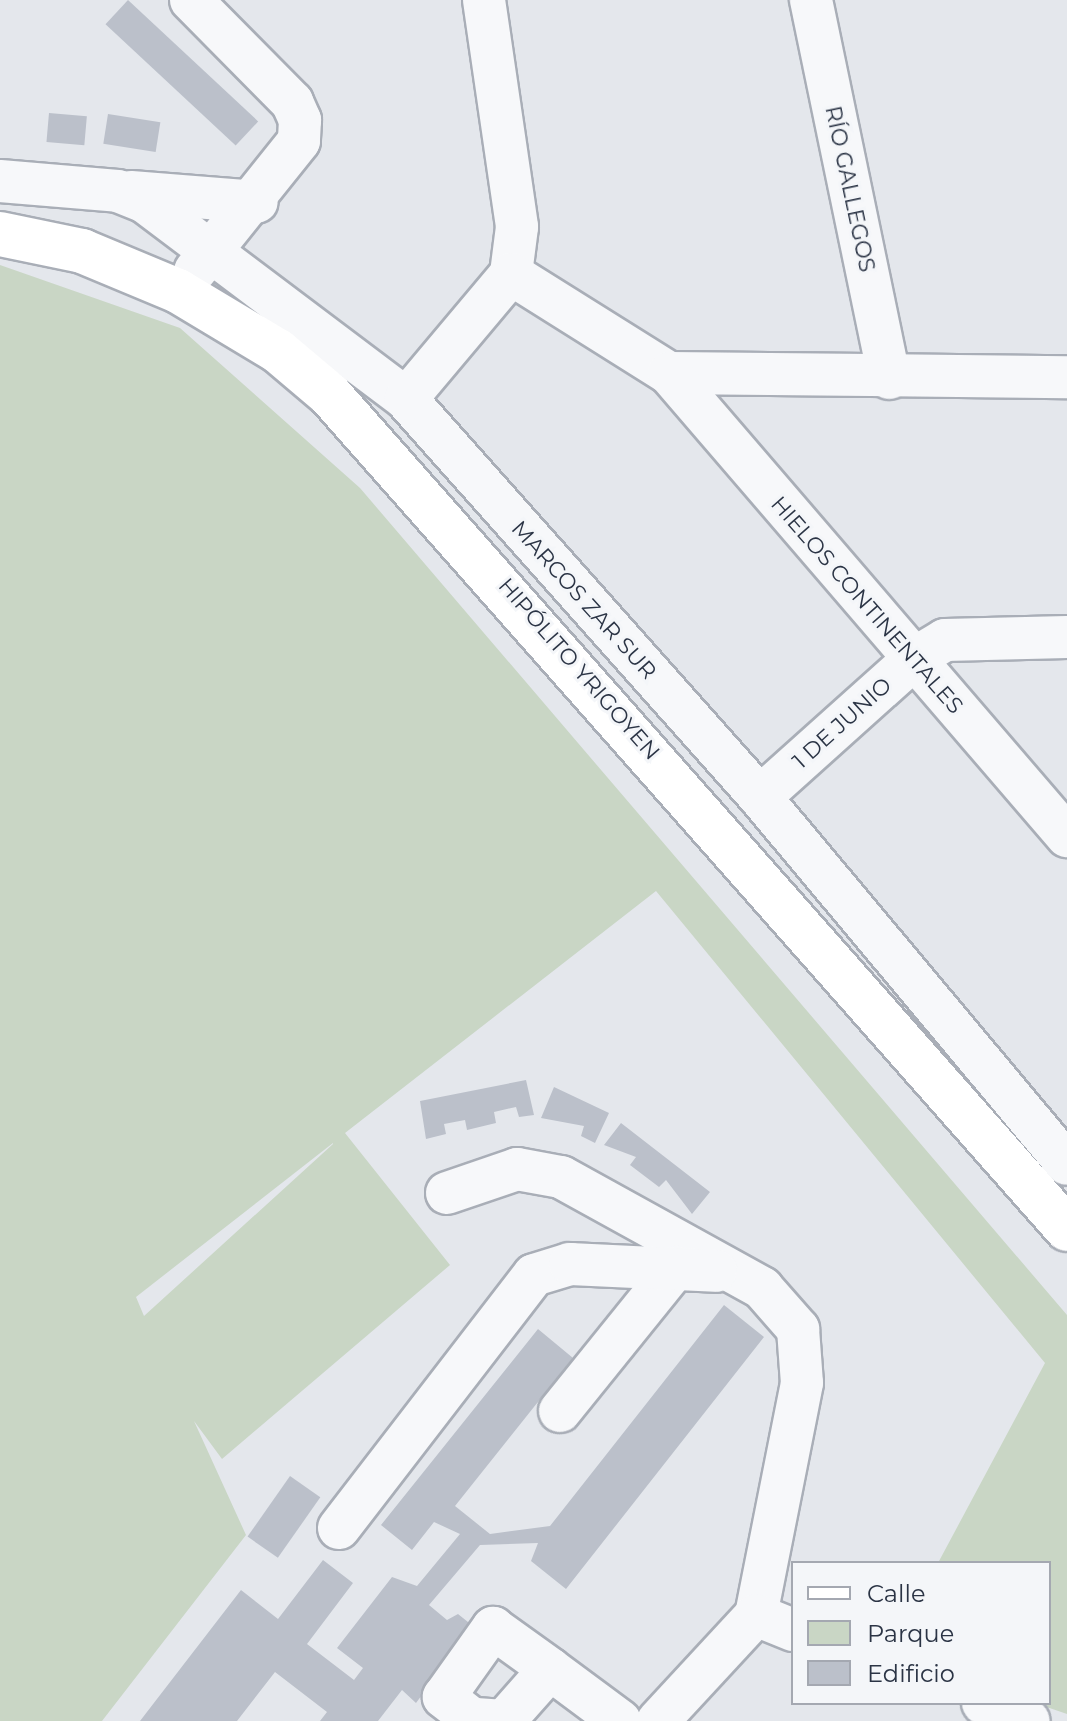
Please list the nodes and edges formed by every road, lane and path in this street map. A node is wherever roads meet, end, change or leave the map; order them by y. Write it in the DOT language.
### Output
graph roads {
  1 [pos="191,0"];
  2 [pos="484,0"];
  3 [pos="811,0"];
  4 [pos="0,181"];
  5 [pos="118,191"];
  6 [pos="257,202"];
  7 [pos="0,234"];
  8 [pos="213,251"];
  9 [pos="511,274"];
  10 [pos="178,291"];
  11 [pos="669,373"];
  12 [pos="1067,377"];
  13 [pos="889,378"];
  14 [pos="406,399"];
  15 [pos="1067,637"];
  16 [pos="915,658"];
  17 [pos="760,797"];
  18 [pos="1066,835"];
  19 [pos="1067,1164"];
  20 [pos="447,1193"];
  21 [pos="1067,1229"];
  22 [pos="676,1267"];
  23 [pos="744,1280"];
  24 [pos="560,1411"];
  25 [pos="339,1528"];
  26 [pos="774,1622"];
  27 [pos="550,1669"];
  28 [pos="988,1705"];
  29 [pos="620,1721"];
  30 [pos="658,1721"];
  31 [pos="1029,1721"];
  1 -- 6 [label="street"];
  2 -- 9 [label="street"];
  3 -- 13 [label="street, RÍO GALLEGOS"];
  4 -- 5 [label="street, MARCOS ZAR SUR"];
  5 -- 6 [label="street"];
  5 -- 8 [label="street, MARCOS ZAR SUR"];
  6 -- 8 [label="street"];
  7 -- 10 [label="main road, HIPÓLITO YRIGOYEN"];
  8 -- 10 [label="street"];
  8 -- 14 [label="street, MARCOS ZAR SUR"];
  9 -- 11 [label="street"];
  9 -- 14 [label="street"];
  10 -- 21 [label="main road, HIPÓLITO YRIGOYEN"];
  11 -- 13 [label="street"];
  11 -- 16 [label="street, HIELOS CONTINENTALES"];
  12 -- 13 [label="street"];
  14 -- 17 [label="street, MARCOS ZAR SUR"];
  15 -- 16 [label="street, 1 DE JUNIO"];
  16 -- 17 [label="street, 1 DE JUNIO"];
  16 -- 18 [label="street, HIELOS CONTINENTALES"];
  17 -- 19 [label="street, MARCOS ZAR SUR"];
  20 -- 23 [label="street"];
  22 -- 23 [label="street"];
  22 -- 24 [label="street"];
  22 -- 25 [label="street"];
  23 -- 26 [label="street"];
  26 -- 30 [label="street"];
  27 -- 29 [label="street"];
  28 -- 31 [label="street"];
}
